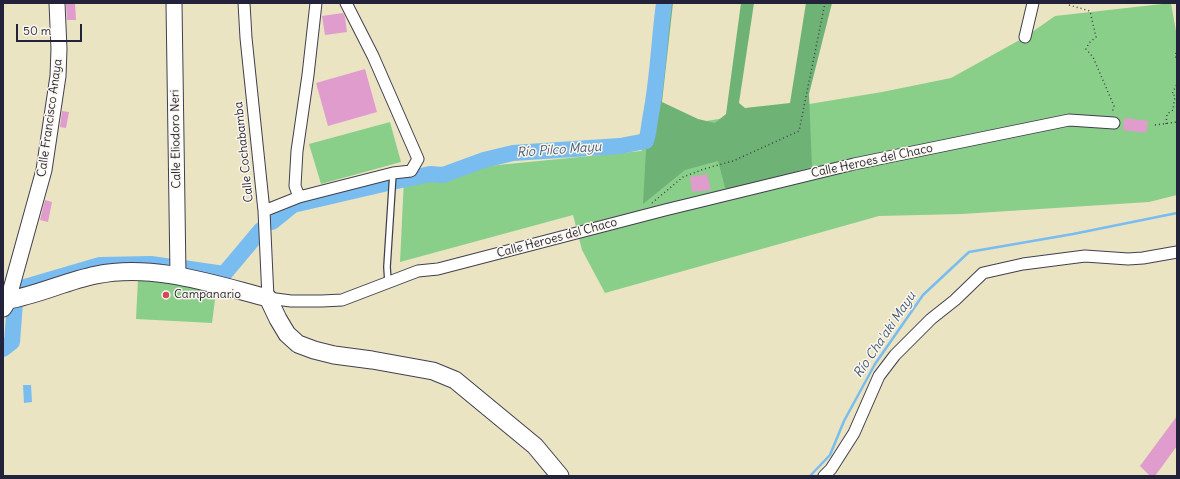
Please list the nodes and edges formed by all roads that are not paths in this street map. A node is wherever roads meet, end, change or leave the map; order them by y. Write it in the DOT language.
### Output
graph roads {
  1 [pos="57,3"];
  2 [pos="174,3"];
  3 [pos="244,3"];
  4 [pos="316,3"];
  5 [pos="346,3"];
  6 [pos="1033,3"];
  7 [pos="1025,37"];
  8 [pos="1112,123"];
  9 [pos="393,173"];
  10 [pos="299,197"];
  11 [pos="264,211"];
  12 [pos="1177,252"];
  13 [pos="178,275"];
  14 [pos="388,282"];
  15 [pos="268,298"];
  16 [pos="5,303"];
  17 [pos="560,476"];
  18 [pos="824,476"];
  1 -- 16 [label="street, Calle Francisco Anaya"];
  2 -- 13 [label="street, Calle Eliodoro Neri"];
  3 -- 11 [label="street, Calle Cochabamba"];
  4 -- 10 [label="street"];
  5 -- 9 [label="street"];
  6 -- 7 [label="street"];
  8 -- 14 [label="street, Calle Heroes del Chaco"];
  9 -- 10 [label="street"];
  9 -- 14 [label="lane"];
  10 -- 11 [label="street"];
  11 -- 15 [label="street, Calle Cochabamba"];
  12 -- 18 [label="street"];
  13 -- 15 [label="main road, Calle Heroes del Chaco"];
  13 -- 16 [label="main road, Calle Heroes del Chaco"];
  14 -- 15 [label="street, Calle Heroes del Chaco"];
  15 -- 17 [label="main road"];
}
